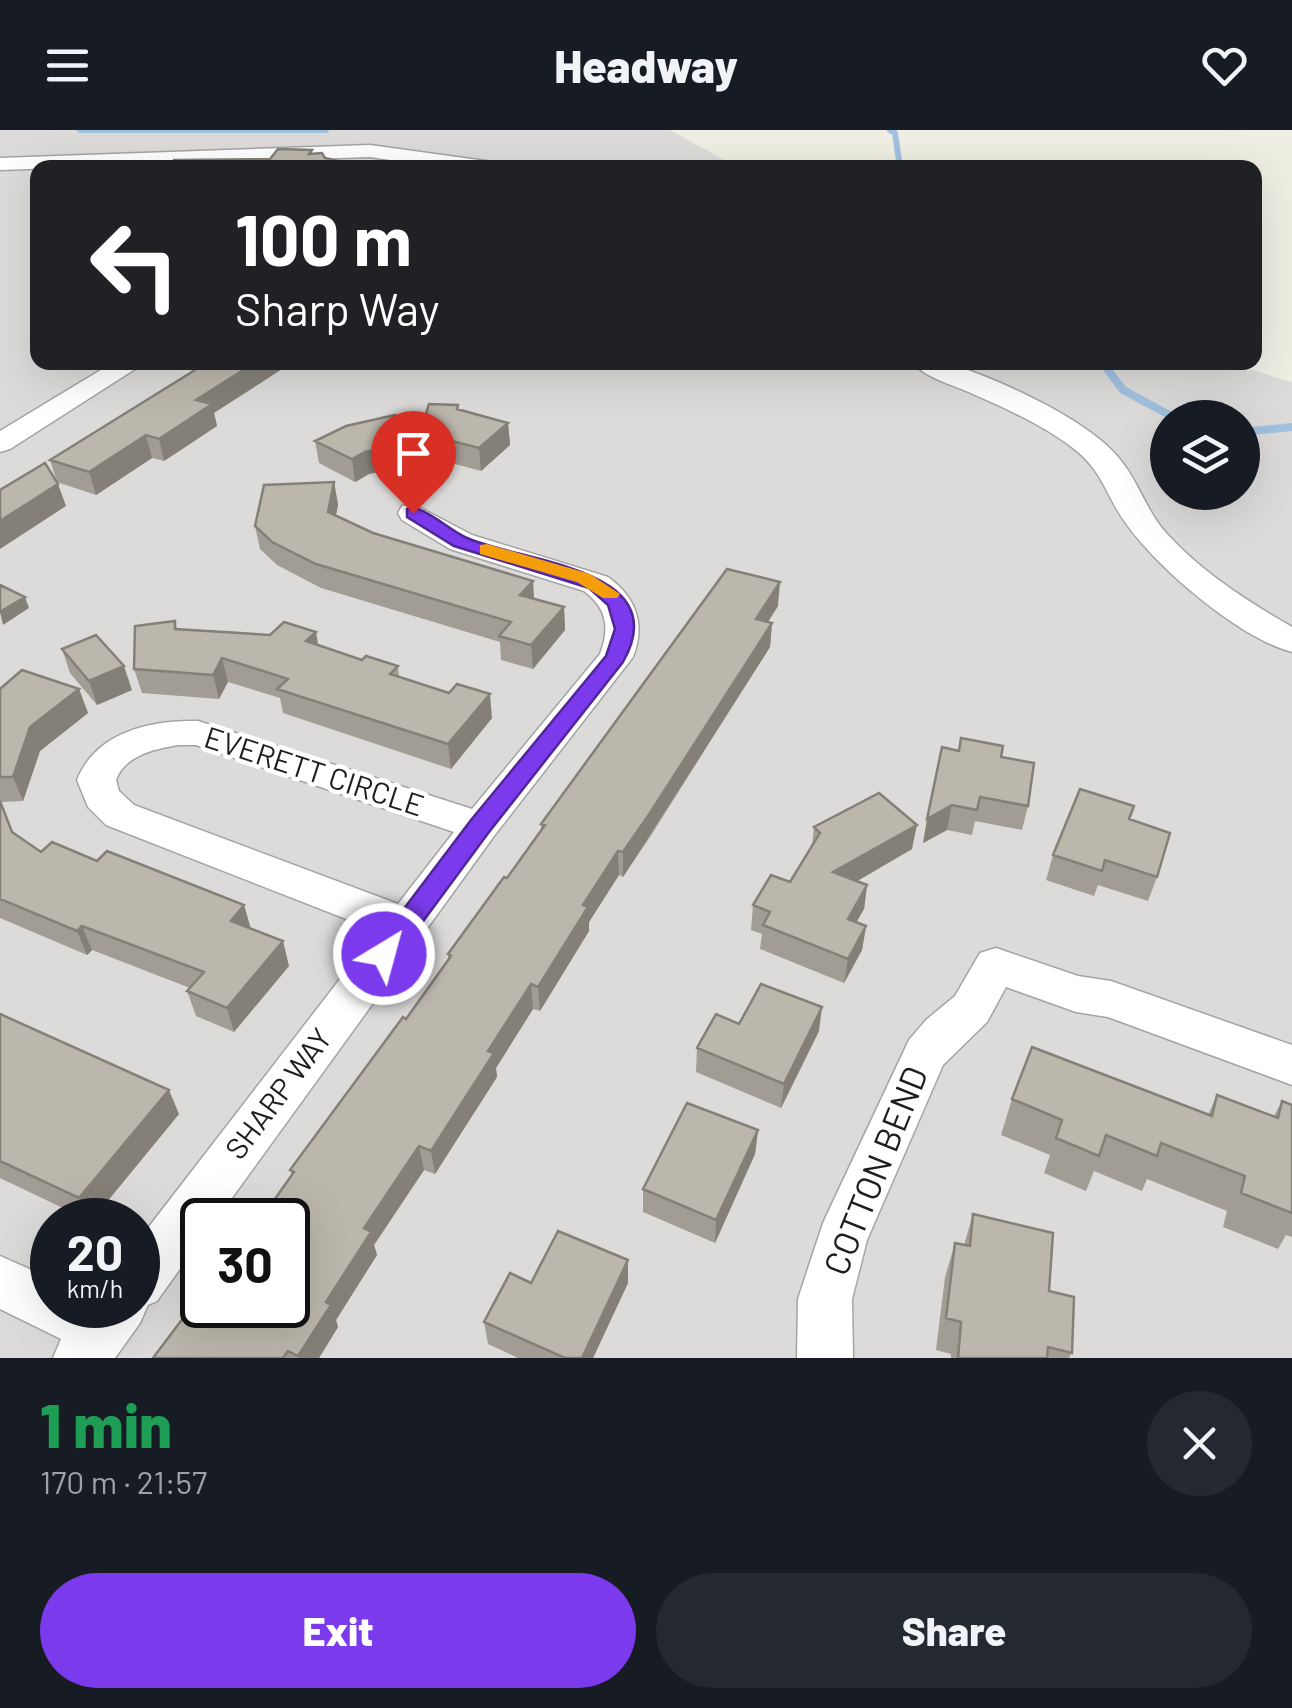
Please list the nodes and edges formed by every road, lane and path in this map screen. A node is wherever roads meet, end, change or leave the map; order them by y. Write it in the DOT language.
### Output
graph roads {
  1 [pos="114,160"];
  2 [pos="435,160"];
  3 [pos="30,163"];
  4 [pos="0,164"];
  5 [pos="120,370"];
  6 [pos="942,370"];
  7 [pos="0,443"];
  8 [pos="413,513"];
  9 [pos="1292,641"];
  10 [pos="480,826"];
  11 [pos="406,924"];
  12 [pos="1292,1065"];
  13 [pos="160,1253"];
  14 [pos="0,1280"];
  15 [pos="101,1331"];
  16 [pos="825,1358"];
  1 -- 2 [label="street"];
  3 -- 4 [label="street"];
  5 -- 7 [label="street"];
  6 -- 9 [label="street"];
  8 -- 10 [label="street, SHARP WAY"];
  10 -- 11 [label="street, SHARP WAY"];
  10 -- 11 [label="street, EVERETT CIRCLE"];
  11 -- 13 [label="street, SHARP WAY"];
  12 -- 16 [label="street, COTTON BEND"];
  14 -- 15 [label="street"];
}
